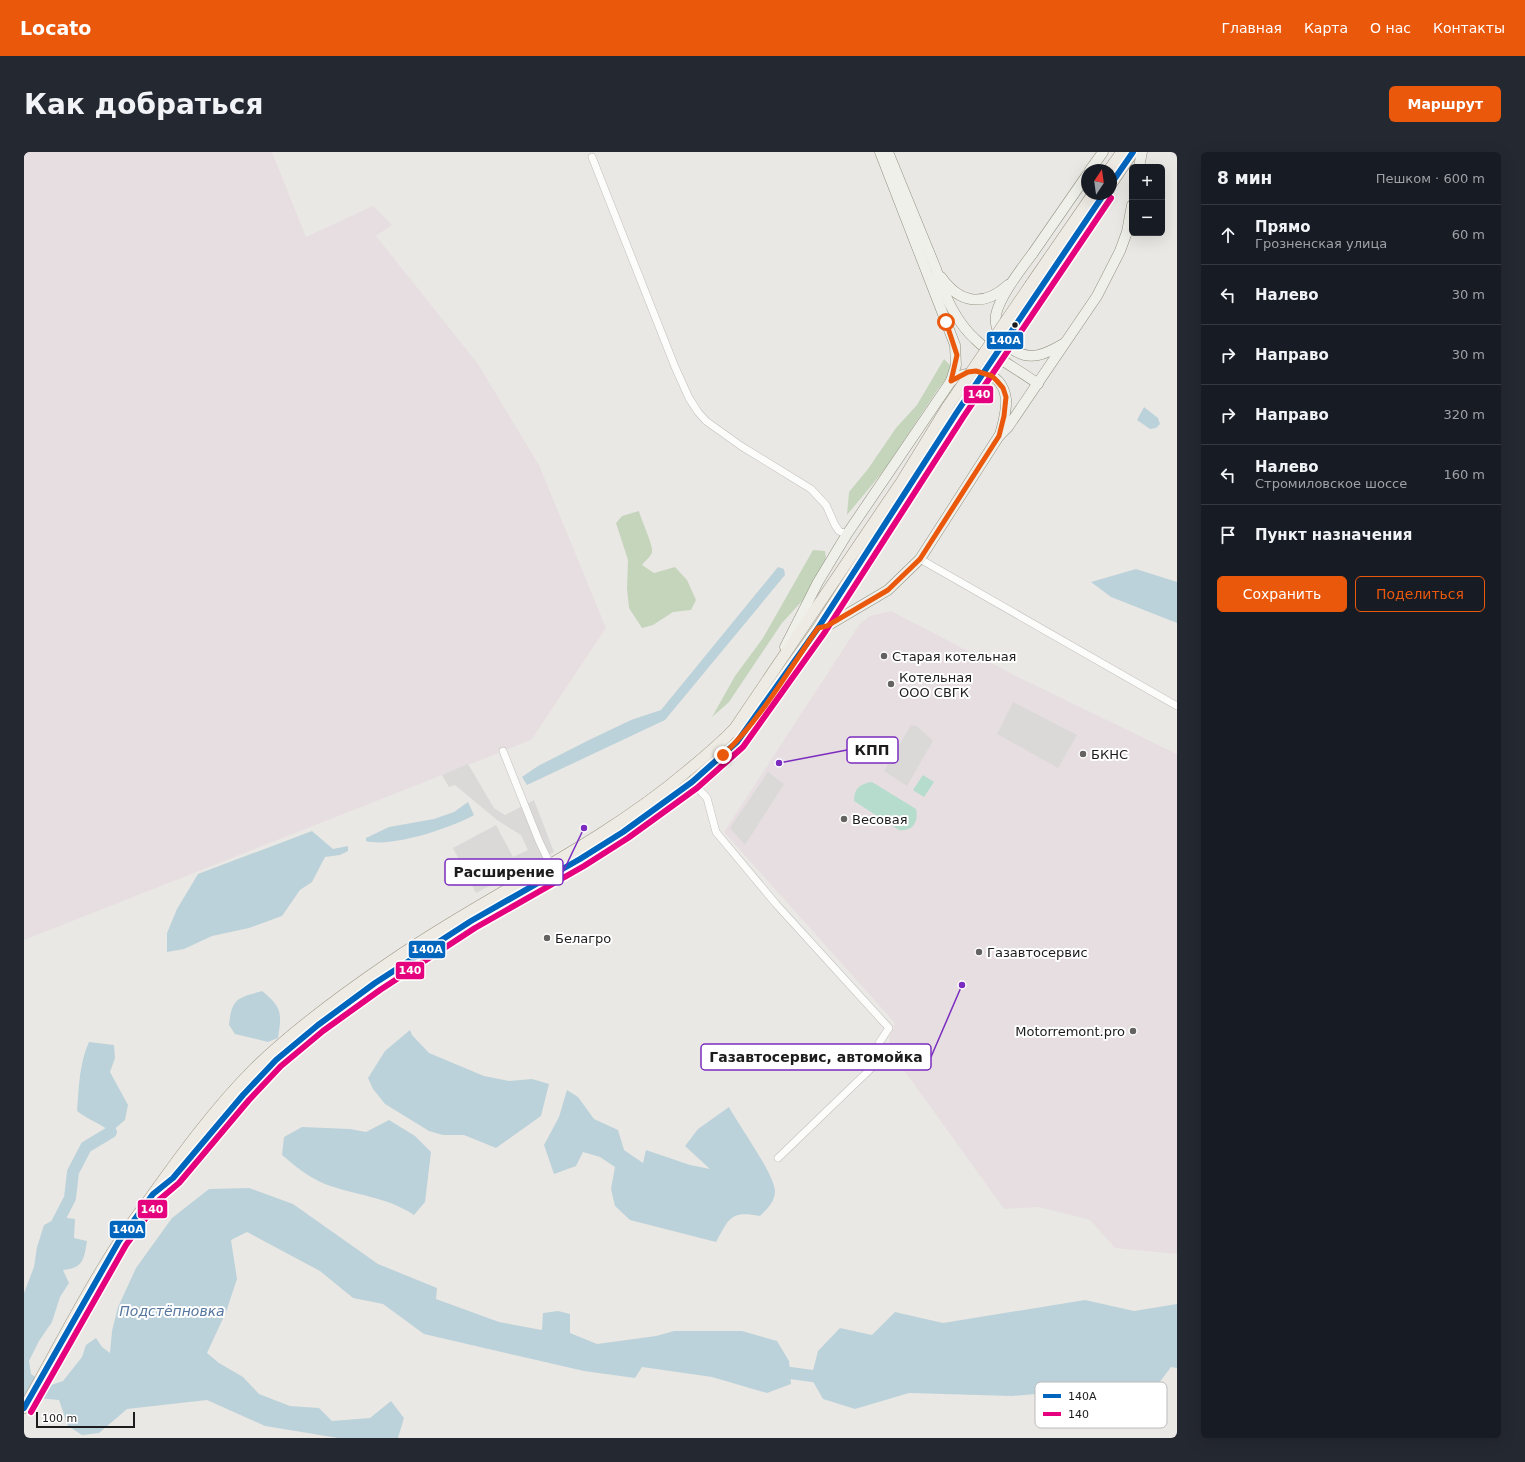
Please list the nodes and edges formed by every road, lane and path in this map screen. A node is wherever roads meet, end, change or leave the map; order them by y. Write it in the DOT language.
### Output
graph roads {
  1 [pos="880,152"];
  2 [pos="888,152"];
  3 [pos="1102,152"];
  4 [pos="1122,152"];
  5 [pos="1133,152"];
  6 [pos="1142,152"];
  7 [pos="592,157"];
  8 [pos="1094,164"];
  9 [pos="1113,164"];
  10 [pos="1140,164"];
  11 [pos="1117,175"];
  12 [pos="1081,184"];
  13 [pos="1089,200"];
  14 [pos="1100,200"];
  15 [pos="1129,221"];
  16 [pos="936,270"];
  17 [pos="1013,281"];
  18 [pos="1036,286"];
  19 [pos="942,309"];
  20 [pos="1065,343"];
  21 [pos="951,381"];
  22 [pos="1038,384"];
  23 [pos="953,409"];
  24 [pos="999,436"];
  25 [pos="847,534"];
  26 [pos="920,559"];
  27 [pos="818,628"];
  28 [pos="773,672"];
  29 [pos="1177,706"];
  30 [pos="503,751"];
  31 [pos="692,782"];
  32 [pos="550,864"];
  33 [pos="778,1158"];
  34 [pos="153,1194"];
  35 [pos="24,1408"];
  1 -- 19 [label="main road"];
  2 -- 16 [label="main road"];
  3 -- 8 [label="main road"];
  4 -- 9 [label="main road"];
  5 -- 11 [label="main road"];
  6 -- 10 [label="main road"];
  7 -- 25 [label="street"];
  12 -- 17 [label="main road"];
  13 -- 18 [label="main road"];
  14 -- 18 [label="main road"];
  15 -- 20 [label="main road"];
  16 -- 17 [label="main road"];
  16 -- 22 [label="main road"];
  17 -- 20 [label="main road"];
  18 -- 23 [label="main road, bridge"];
  19 -- 21 [label="main road"];
  19 -- 22 [label="main road"];
  20 -- 22 [label="main road"];
  21 -- 24 [label="main road"];
  21 -- 25 [label="main road"];
  22 -- 24 [label="main road"];
  23 -- 27 [label="main road"];
  23 -- 28 [label="main road"];
  24 -- 26 [label="main road"];
  25 -- 28 [label="main road"];
  26 -- 27 [label="main road"];
  26 -- 29 [label="street"];
  27 -- 31 [label="main road"];
  28 -- 32 [label="main road"];
  30 -- 32 [label="street"];
  31 -- 33 [label="street"];
  31 -- 34 [label="main road"];
  32 -- 34 [label="main road"];
  34 -- 35 [label="main road"];
}
